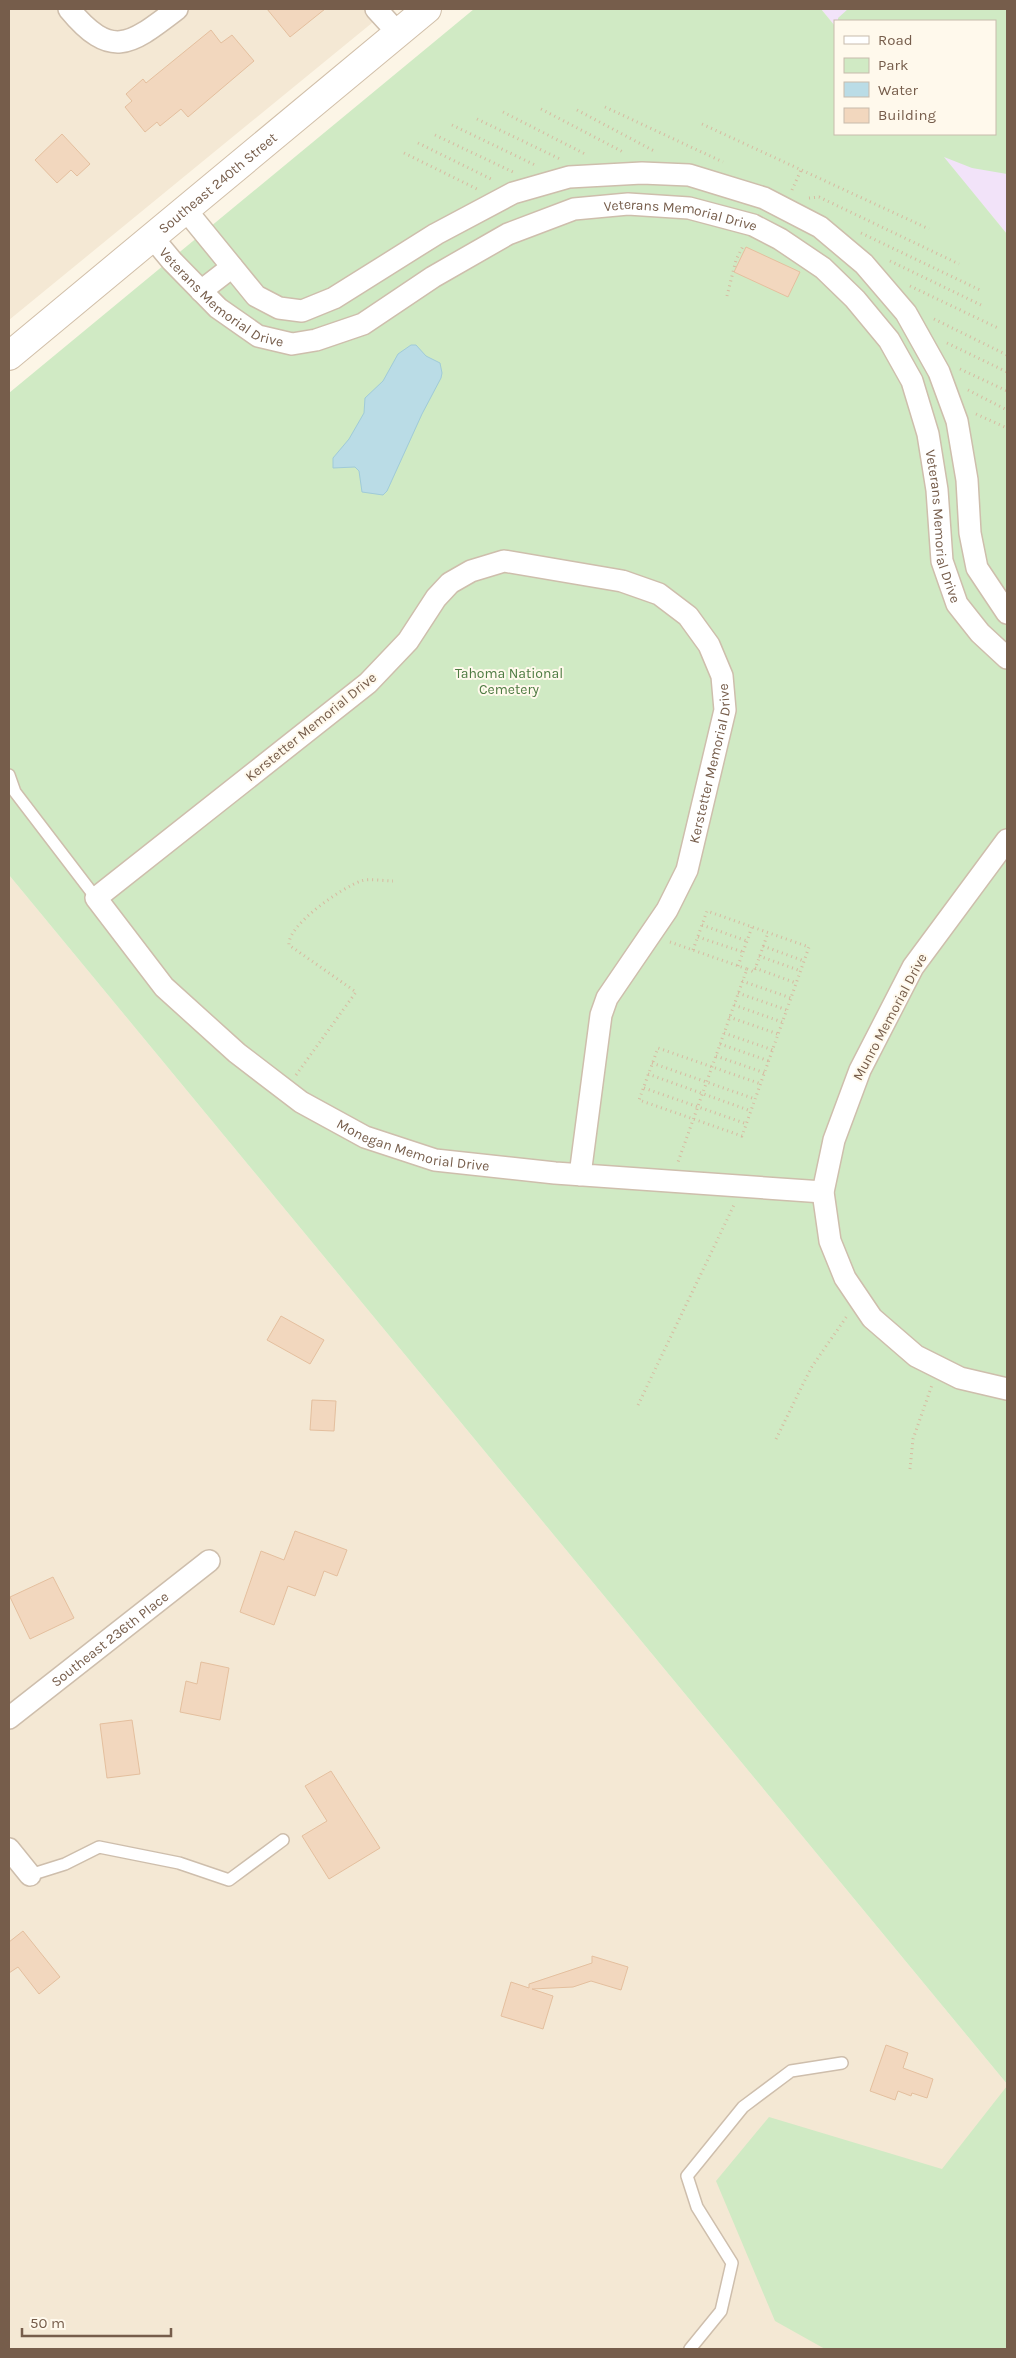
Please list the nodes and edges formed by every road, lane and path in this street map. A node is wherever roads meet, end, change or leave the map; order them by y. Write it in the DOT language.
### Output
graph roads {
  1 [pos="69,9"];
  2 [pos="177,9"];
  3 [pos="376,9"];
  4 [pos="427,9"];
  5 [pos="397,32"];
  6 [pos="606,107"];
  7 [pos="542,109"];
  8 [pos="577,110"];
  9 [pos="503,112"];
  10 [pos="477,119"];
  11 [pos="702,124"];
  12 [pos="452,125"];
  13 [pos="435,134"];
  14 [pos="418,143"];
  15 [pos="404,153"];
  16 [pos="628,155"];
  17 [pos="590,156"];
  18 [pos="664,156"];
  19 [pos="727,164"];
  20 [pos="562,169"];
  21 [pos="801,170"];
  22 [pos="541,185"];
  23 [pos="790,194"];
  24 [pos="509,196"];
  25 [pos="803,199"];
  26 [pos="185,209"];
  27 [pos="852,229"];
  28 [pos="929,230"];
  29 [pos="152,237"];
  30 [pos="746,241"];
  31 [pos="413,249"];
  32 [pos="883,257"];
  33 [pos="959,264"];
  34 [pos="232,267"];
  35 [pos="433,277"];
  36 [pos="906,284"];
  37 [pos="201,291"];
  38 [pos="982,291"];
  39 [pos="727,296"];
  40 [pos="981,306"];
  41 [pos="922,322"];
  42 [pos="1000,329"];
  43 [pos="930,355"];
  44 [pos="1007,355"];
  45 [pos="9,356"];
  46 [pos="1007,372"];
  47 [pos="940,376"];
  48 [pos="1007,391"];
  49 [pos="1007,410"];
  50 [pos="1007,613"];
  51 [pos="1007,658"];
  52 [pos="9,775"];
  53 [pos="1007,840"];
  54 [pos="392,881"];
  55 [pos="96,898"];
  56 [pos="702,925"];
  57 [pos="752,927"];
  58 [pos="768,933"];
  59 [pos="650,935"];
  60 [pos="698,937"];
  61 [pos="747,941"];
  62 [pos="763,946"];
  63 [pos="693,950"];
  64 [pos="743,952"];
  65 [pos="759,956"];
  66 [pos="804,961"];
  67 [pos="738,966"];
  68 [pos="755,968"];
  69 [pos="746,969"];
  70 [pos="801,971"];
  71 [pos="742,981"];
  72 [pos="796,983"];
  73 [pos="738,993"];
  74 [pos="791,998"];
  75 [pos="734,1005"];
  76 [pos="787,1010"];
  77 [pos="729,1017"];
  78 [pos="782,1022"];
  79 [pos="724,1033"];
  80 [pos="778,1034"];
  81 [pos="720,1044"];
  82 [pos="773,1050"];
  83 [pos="716,1056"];
  84 [pos="769,1061"];
  85 [pos="652,1063"];
  86 [pos="712,1067"];
  87 [pos="764,1073"];
  88 [pos="648,1074"];
  89 [pos="706,1082"];
  90 [pos="761,1084"];
  91 [pos="644,1088"];
  92 [pos="286,1090"];
  93 [pos="702,1093"];
  94 [pos="755,1099"];
  95 [pos="698,1106"];
  96 [pos="751,1111"];
  97 [pos="693,1119"];
  98 [pos="746,1124"];
  99 [pos="580,1175"];
  100 [pos="671,1182"];
  101 [pos="742,1187"];
  102 [pos="823,1192"];
  103 [pos="859,1299"];
  104 [pos="939,1368"];
  105 [pos="1007,1389"];
  106 [pos="638,1405"];
  107 [pos="776,1439"];
  108 [pos="910,1469"];
  109 [pos="209,1561"];
  110 [pos="9,1718"];
  111 [pos="283,1840"];
  112 [pos="9,1849"];
  113 [pos="30,1875"];
  114 [pos="842,2063"];
  115 [pos="690,2349"];
  1 -- 2 [label="street"];
  3 -- 5 [label="street"];
  4 -- 5 [label="main road, Southeast 240th Street"];
  5 -- 26 [label="main road, Southeast 240th Street"];
  6 -- 19 [label="path"];
  7 -- 16 [label="path"];
  8 -- 18 [label="path"];
  9 -- 17 [label="path"];
  10 -- 20 [label="path"];
  11 -- 21 [label="path"];
  12 -- 20 [label="path"];
  13 -- 22 [label="path"];
  14 -- 24 [label="path"];
  15 -- 24 [label="path"];
  20 -- 22 [label="street, Veterans Memorial Drive"];
  20 -- 41 [label="street, Veterans Memorial Drive"];
  21 -- 23 [label="path"];
  21 -- 28 [label="path"];
  22 -- 24 [label="street, Veterans Memorial Drive"];
  24 -- 31 [label="street, Veterans Memorial Drive"];
  25 -- 33 [label="path"];
  26 -- 29 [label="main road, Southeast 240th Street"];
  26 -- 34 [label="street, Veterans Memorial Drive"];
  27 -- 38 [label="path"];
  29 -- 37 [label="street, Veterans Memorial Drive"];
  29 -- 45 [label="main road, Southeast 240th Street"];
  30 -- 39 [label="path"];
  31 -- 34 [label="street, Veterans Memorial Drive"];
  31 -- 35 [label="street"];
  32 -- 40 [label="path"];
  34 -- 37 [label="street"];
  35 -- 37 [label="street, Veterans Memorial Drive"];
  35 -- 51 [label="street, Veterans Memorial Drive"];
  36 -- 42 [label="path"];
  41 -- 43 [label="street, Veterans Memorial Drive"];
  41 -- 44 [label="path"];
  41 -- 46 [label="path"];
  43 -- 47 [label="street, Veterans Memorial Drive"];
  43 -- 48 [label="path"];
  47 -- 49 [label="path"];
  47 -- 50 [label="street, Veterans Memorial Drive"];
  52 -- 55 [label="lane"];
  53 -- 102 [label="street, Munro Memorial Drive"];
  54 -- 92 [label="path"];
  55 -- 59 [label="street, Kerstetter Memorial Drive"];
  55 -- 92 [label="street, Monegan Memorial Drive"];
  56 -- 57 [label="path"];
  56 -- 60 [label="path"];
  56 -- 61 [label="path"];
  57 -- 58 [label="path"];
  57 -- 61 [label="path"];
  58 -- 62 [label="path"];
  58 -- 66 [label="path"];
  59 -- 63 [label="path"];
  59 -- 99 [label="street, Kerstetter Memorial Drive"];
  60 -- 63 [label="path"];
  60 -- 64 [label="path"];
  61 -- 64 [label="path"];
  62 -- 65 [label="path"];
  62 -- 66 [label="path"];
  63 -- 67 [label="path"];
  64 -- 67 [label="path"];
  65 -- 68 [label="path"];
  65 -- 70 [label="path"];
  66 -- 70 [label="path"];
  67 -- 69 [label="path"];
  68 -- 69 [label="path"];
  68 -- 72 [label="path"];
  69 -- 71 [label="path"];
  70 -- 72 [label="path"];
  71 -- 73 [label="path"];
  71 -- 74 [label="path"];
  72 -- 74 [label="path"];
  73 -- 75 [label="path"];
  73 -- 76 [label="path"];
  74 -- 76 [label="path"];
  75 -- 77 [label="path"];
  75 -- 78 [label="path"];
  76 -- 78 [label="path"];
  77 -- 79 [label="path"];
  77 -- 80 [label="path"];
  78 -- 80 [label="path"];
  79 -- 81 [label="path"];
  79 -- 82 [label="path"];
  80 -- 82 [label="path"];
  81 -- 83 [label="path"];
  81 -- 84 [label="path"];
  82 -- 84 [label="path"];
  83 -- 86 [label="path"];
  83 -- 87 [label="path"];
  84 -- 87 [label="path"];
  85 -- 86 [label="path"];
  85 -- 88 [label="path"];
  85 -- 89 [label="path"];
  86 -- 89 [label="path"];
  86 -- 90 [label="path"];
  87 -- 90 [label="path"];
  88 -- 91 [label="path"];
  88 -- 93 [label="path"];
  89 -- 93 [label="path"];
  89 -- 94 [label="path"];
  90 -- 94 [label="path"];
  91 -- 95 [label="path"];
  91 -- 97 [label="path"];
  92 -- 99 [label="street, Monegan Memorial Drive"];
  93 -- 95 [label="path"];
  93 -- 96 [label="path"];
  94 -- 96 [label="path"];
  95 -- 97 [label="path"];
  95 -- 98 [label="path"];
  96 -- 98 [label="path"];
  97 -- 98 [label="path"];
  97 -- 100 [label="path"];
  99 -- 100 [label="street, Monegan Memorial Drive"];
  100 -- 101 [label="street, Monegan Memorial Drive"];
  101 -- 102 [label="street, Monegan Memorial Drive"];
  101 -- 106 [label="path"];
  102 -- 103 [label="street, Munro Memorial Drive"];
  103 -- 104 [label="street, Munro Memorial Drive"];
  103 -- 107 [label="path"];
  104 -- 105 [label="street, Munro Memorial Drive"];
  104 -- 108 [label="path"];
  109 -- 110 [label="street, Southeast 236th Place"];
  111 -- 113 [label="lane"];
  112 -- 113 [label="street"];
  114 -- 115 [label="lane"];
}
